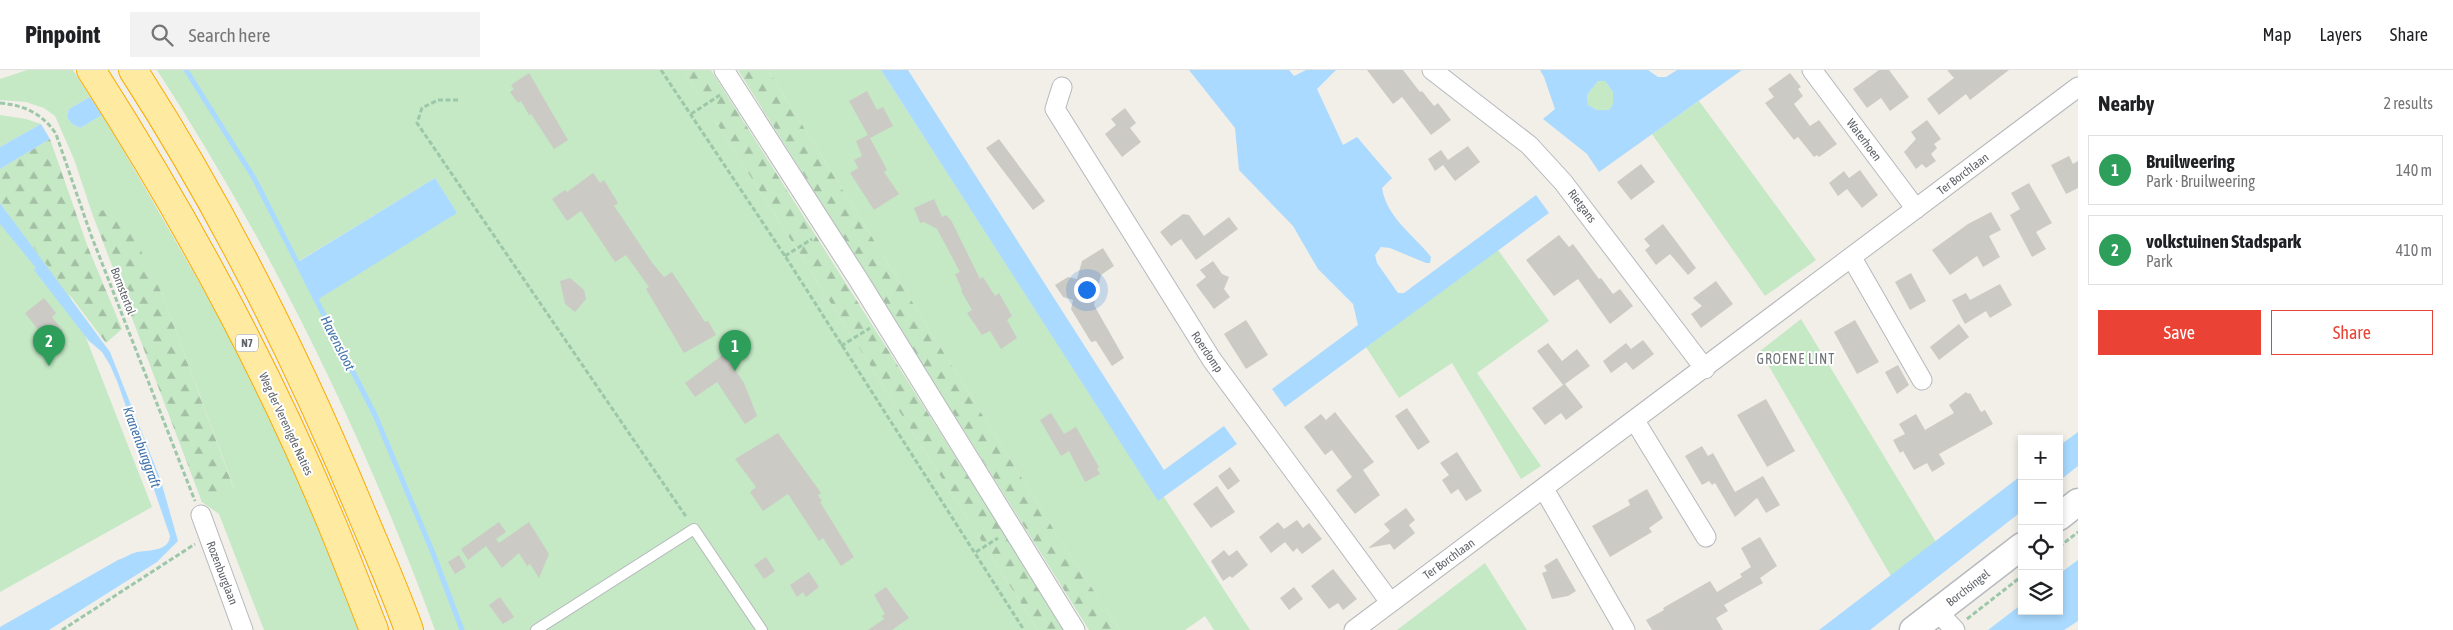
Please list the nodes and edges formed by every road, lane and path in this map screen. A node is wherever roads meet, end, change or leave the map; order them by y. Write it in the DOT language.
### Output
graph roads {
  1 [pos="92,70"];
  2 [pos="133,70"];
  3 [pos="661,70"];
  4 [pos="724,70"];
  5 [pos="1432,70"];
  6 [pos="1812,70"];
  7 [pos="734,86"];
  8 [pos="1062,87"];
  9 [pos="2077,91"];
  10 [pos="458,100"];
  11 [pos="0,104"];
  12 [pos="692,114"];
  13 [pos="1916,209"];
  14 [pos="826,230"];
  15 [pos="785,256"];
  16 [pos="1852,258"];
  17 [pos="883,320"];
  18 [pos="841,346"];
  19 [pos="1705,369"];
  20 [pos="1922,380"];
  21 [pos="1635,421"];
  22 [pos="1544,489"];
  23 [pos="2078,502"];
  24 [pos="2063,514"];
  25 [pos="201,515"];
  26 [pos="694,529"];
  27 [pos="1012,529"];
  28 [pos="2078,532"];
  29 [pos="208,535"];
  30 [pos="1706,537"];
  31 [pos="2063,544"];
  32 [pos="2018,550"];
  33 [pos="976,552"];
  34 [pos="2018,579"];
  35 [pos="1390,602"];
  36 [pos="1949,624"];
  37 [pos="62,630"];
  38 [pos="244,630"];
  39 [pos="374,630"];
  40 [pos="409,630"];
  41 [pos="536,630"];
  42 [pos="762,630"];
  43 [pos="1024,630"];
  44 [pos="1074,630"];
  45 [pos="1354,630"];
  46 [pos="1625,630"];
  47 [pos="1913,630"];
  1 -- 39 [label="highway, Weg der Verenigde Naties / N7"];
  2 -- 40 [label="highway"];
  3 -- 12 [label="path"];
  4 -- 7 [label="street"];
  5 -- 19 [label="street, Rietgans"];
  6 -- 13 [label="street, Waterhoen"];
  7 -- 12 [label="path"];
  7 -- 14 [label="street"];
  8 -- 35 [label="street, Roerdomp"];
  9 -- 13 [label="street, Ter Borchlaan"];
  10 -- 26 [label="path"];
  11 -- 25 [label="path, Bornstertol"];
  12 -- 15 [label="path"];
  13 -- 16 [label="street, Ter Borchlaan"];
  14 -- 15 [label="path"];
  14 -- 17 [label="street"];
  15 -- 18 [label="path"];
  16 -- 19 [label="street, Ter Borchlaan"];
  16 -- 20 [label="street"];
  17 -- 18 [label="path"];
  17 -- 27 [label="street"];
  18 -- 33 [label="path"];
  19 -- 21 [label="street, Ter Borchlaan"];
  21 -- 22 [label="street, Ter Borchlaan"];
  21 -- 30 [label="street"];
  22 -- 35 [label="street, Ter Borchlaan"];
  22 -- 46 [label="street"];
  23 -- 24 [label="main road"];
  25 -- 29 [label="street, Rozenburglaan"];
  26 -- 41 [label="lane"];
  26 -- 42 [label="lane"];
  27 -- 33 [label="path"];
  27 -- 44 [label="street"];
  28 -- 31 [label="path"];
  29 -- 37 [label="path"];
  29 -- 38 [label="street, Rozenburglaan"];
  32 -- 36 [label="main road, Borchsingel"];
  33 -- 43 [label="path"];
  34 -- 36 [label="path, Borchsingel"];
  35 -- 45 [label="street, Ter Borchlaan"];
  36 -- 47 [label="main road, Borchsingel"];
}
